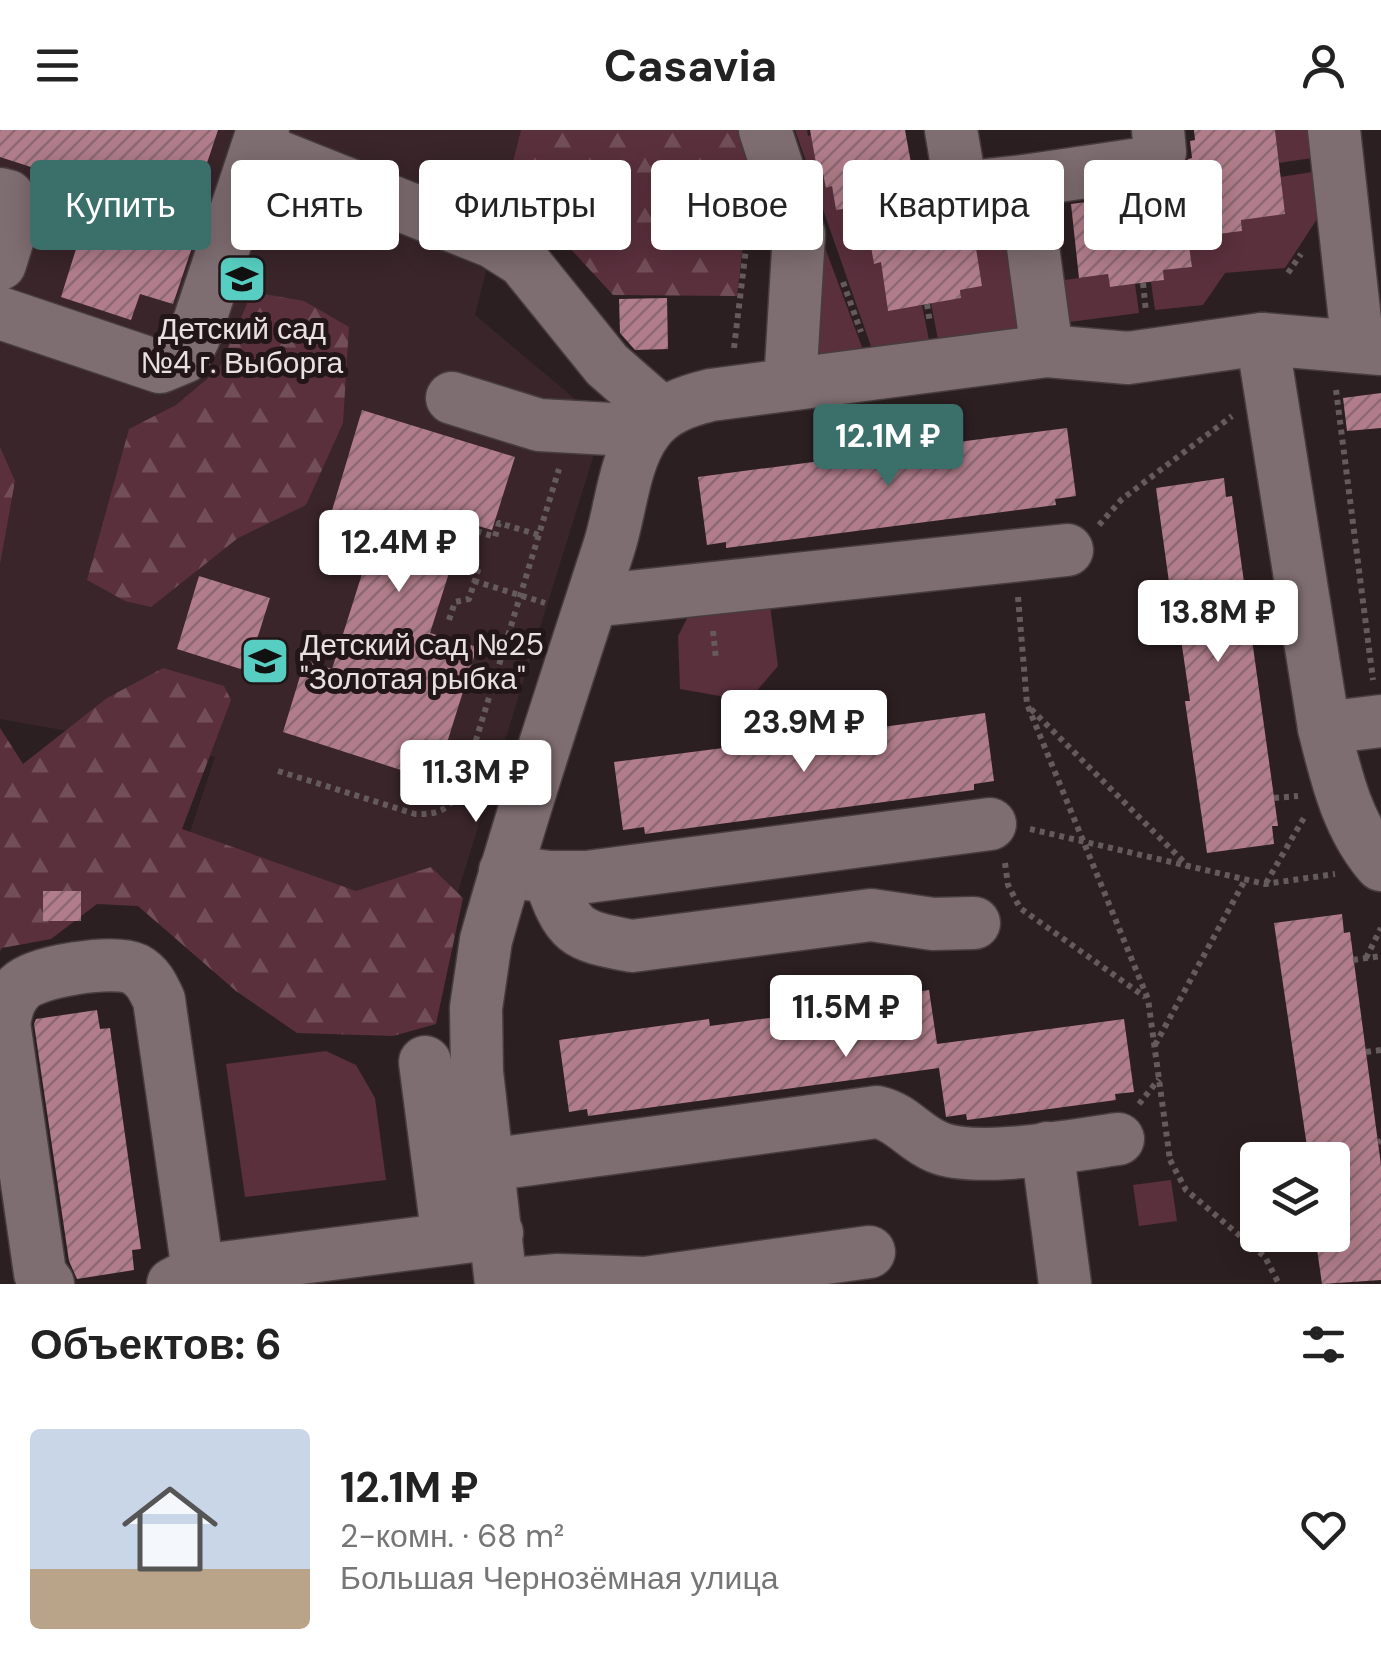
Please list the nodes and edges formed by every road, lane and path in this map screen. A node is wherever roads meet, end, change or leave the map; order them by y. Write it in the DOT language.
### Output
graph roads {
  1 [pos="765,130"];
  2 [pos="951,130"];
  3 [pos="1158,130"];
  4 [pos="1334,130"];
  5 [pos="260,139"];
  6 [pos="956,160"];
  7 [pos="1064,174"];
  8 [pos="0,194"];
  9 [pos="1033,250"];
  10 [pos="0,264"];
  11 [pos="1143,283"];
  12 [pos="0,314"];
  13 [pos="1147,318"];
  14 [pos="1262,339"];
  15 [pos="1356,347"];
  16 [pos="1047,351"];
  17 [pos="790,384"];
  18 [pos="452,398"];
  19 [pos="1237,412"];
  20 [pos="654,422"];
  21 [pos="567,428"];
  22 [pos="448,522"];
  23 [pos="476,531"];
  24 [pos="539,535"];
  25 [pos="1067,550"];
  26 [pos="474,581"];
  27 [pos="521,595"];
  28 [pos="570,602"];
  29 [pos="449,620"];
  30 [pos="1021,630"];
  31 [pos="1027,704"];
  32 [pos="1380,721"];
  33 [pos="1324,728"];
  34 [pos="278,771"];
  35 [pos="1309,809"];
  36 [pos="1003,825"];
  37 [pos="1083,842"];
  38 [pos="1189,866"];
  39 [pos="1362,869"];
  40 [pos="527,874"];
  41 [pos="1245,880"];
  42 [pos="1265,884"];
  43 [pos="1008,885"];
  44 [pos="974,924"];
  45 [pos="1381,928"];
  46 [pos="1381,956"];
  47 [pos="1366,958"];
  48 [pos="1353,960"];
  49 [pos="1148,999"];
  50 [pos="1155,1045"];
  51 [pos="1381,1050"];
  52 [pos="1366,1052"];
  53 [pos="425,1062"];
  54 [pos="1118,1138"];
  55 [pos="1047,1148"];
  56 [pos="1170,1160"];
  57 [pos="488,1164"];
  58 [pos="1186,1190"];
  59 [pos="482,1252"];
  60 [pos="870,1252"];
  61 [pos="185,1278"];
  62 [pos="48,1284"];
  63 [pos="512,1284"];
  64 [pos="1065,1284"];
  65 [pos="1279,1284"];
  1 -- 17 [label="street"];
  2 -- 6 [label="street"];
  3 -- 7 [label="street"];
  4 -- 15 [label="street"];
  5 -- 12 [label="street"];
  5 -- 20 [label="street"];
  8 -- 10 [label="street"];
  9 -- 16 [label="street"];
  11 -- 13 [label="path"];
  14 -- 15 [label="street"];
  14 -- 16 [label="street"];
  14 -- 33 [label="street"];
  15 -- 32 [label="path"];
  16 -- 17 [label="street"];
  17 -- 20 [label="street"];
  18 -- 21 [label="street"];
  19 -- 25 [label="path"];
  20 -- 21 [label="street"];
  20 -- 28 [label="street"];
  21 -- 24 [label="path"];
  22 -- 23 [label="path"];
  23 -- 24 [label="path"];
  23 -- 26 [label="path"];
  24 -- 27 [label="path"];
  25 -- 28 [label="street"];
  26 -- 27 [label="path"];
  26 -- 29 [label="path"];
  27 -- 28 [label="path"];
  27 -- 34 [label="path"];
  28 -- 40 [label="street"];
  30 -- 31 [label="path"];
  31 -- 37 [label="path"];
  31 -- 38 [label="path"];
  32 -- 33 [label="street"];
  33 -- 39 [label="street"];
  35 -- 42 [label="path"];
  36 -- 37 [label="path"];
  36 -- 40 [label="street"];
  37 -- 38 [label="path"];
  37 -- 49 [label="path"];
  38 -- 41 [label="path"];
  39 -- 42 [label="path"];
  40 -- 44 [label="street"];
  40 -- 57 [label="street"];
  41 -- 42 [label="path"];
  41 -- 50 [label="path"];
  43 -- 49 [label="path"];
  45 -- 47 [label="path"];
  46 -- 47 [label="path"];
  47 -- 48 [label="path"];
  49 -- 50 [label="path"];
  50 -- 56 [label="path"];
  51 -- 52 [label="path"];
  53 -- 59 [label="street"];
  54 -- 55 [label="street"];
  55 -- 57 [label="street"];
  55 -- 64 [label="street"];
  57 -- 59 [label="street"];
  58 -- 65 [label="path"];
  59 -- 61 [label="street"];
  60 -- 63 [label="street"];
  61 -- 62 [label="street"];
}
